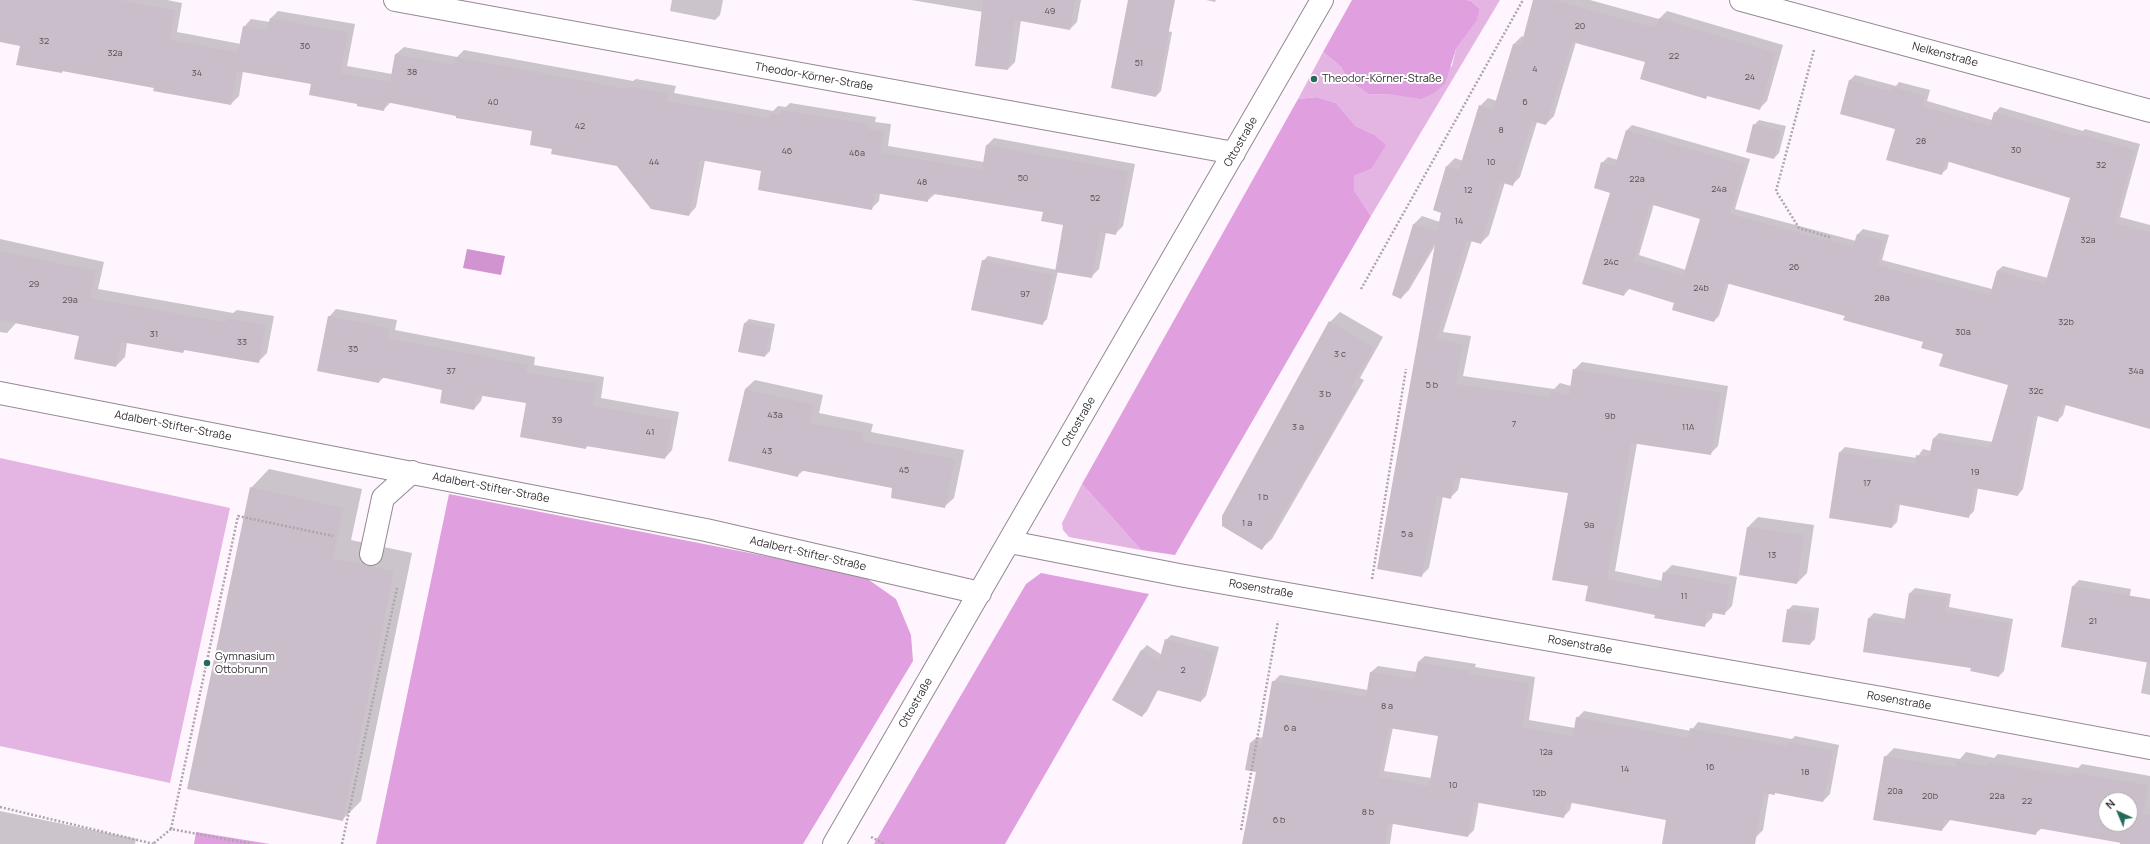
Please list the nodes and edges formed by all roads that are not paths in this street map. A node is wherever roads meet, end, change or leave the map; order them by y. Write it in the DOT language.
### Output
graph roads {
  1 [pos="395,0"];
  2 [pos="1322,0"];
  3 [pos="1741,0"];
  4 [pos="2150,111"];
  5 [pos="1234,153"];
  6 [pos="0,393"];
  7 [pos="412,472"];
  8 [pos="1010,542"];
  9 [pos="371,554"];
  10 [pos="980,593"];
  11 [pos="2150,748"];
  12 [pos="834,844"];
  1 -- 5 [label="street, Theodor-Körner-Straße"];
  2 -- 5 [label="street, Ottostraße"];
  3 -- 4 [label="street, Nelkenstraße"];
  5 -- 8 [label="street, Ottostraße"];
  6 -- 7 [label="street, Adalbert-Stifter-Straße"];
  7 -- 9 [label="street"];
  7 -- 10 [label="street, Adalbert-Stifter-Straße"];
  8 -- 10 [label="street, Ottostraße"];
  8 -- 11 [label="street, Rosenstraße"];
  10 -- 12 [label="street, Ottostraße"];
}
